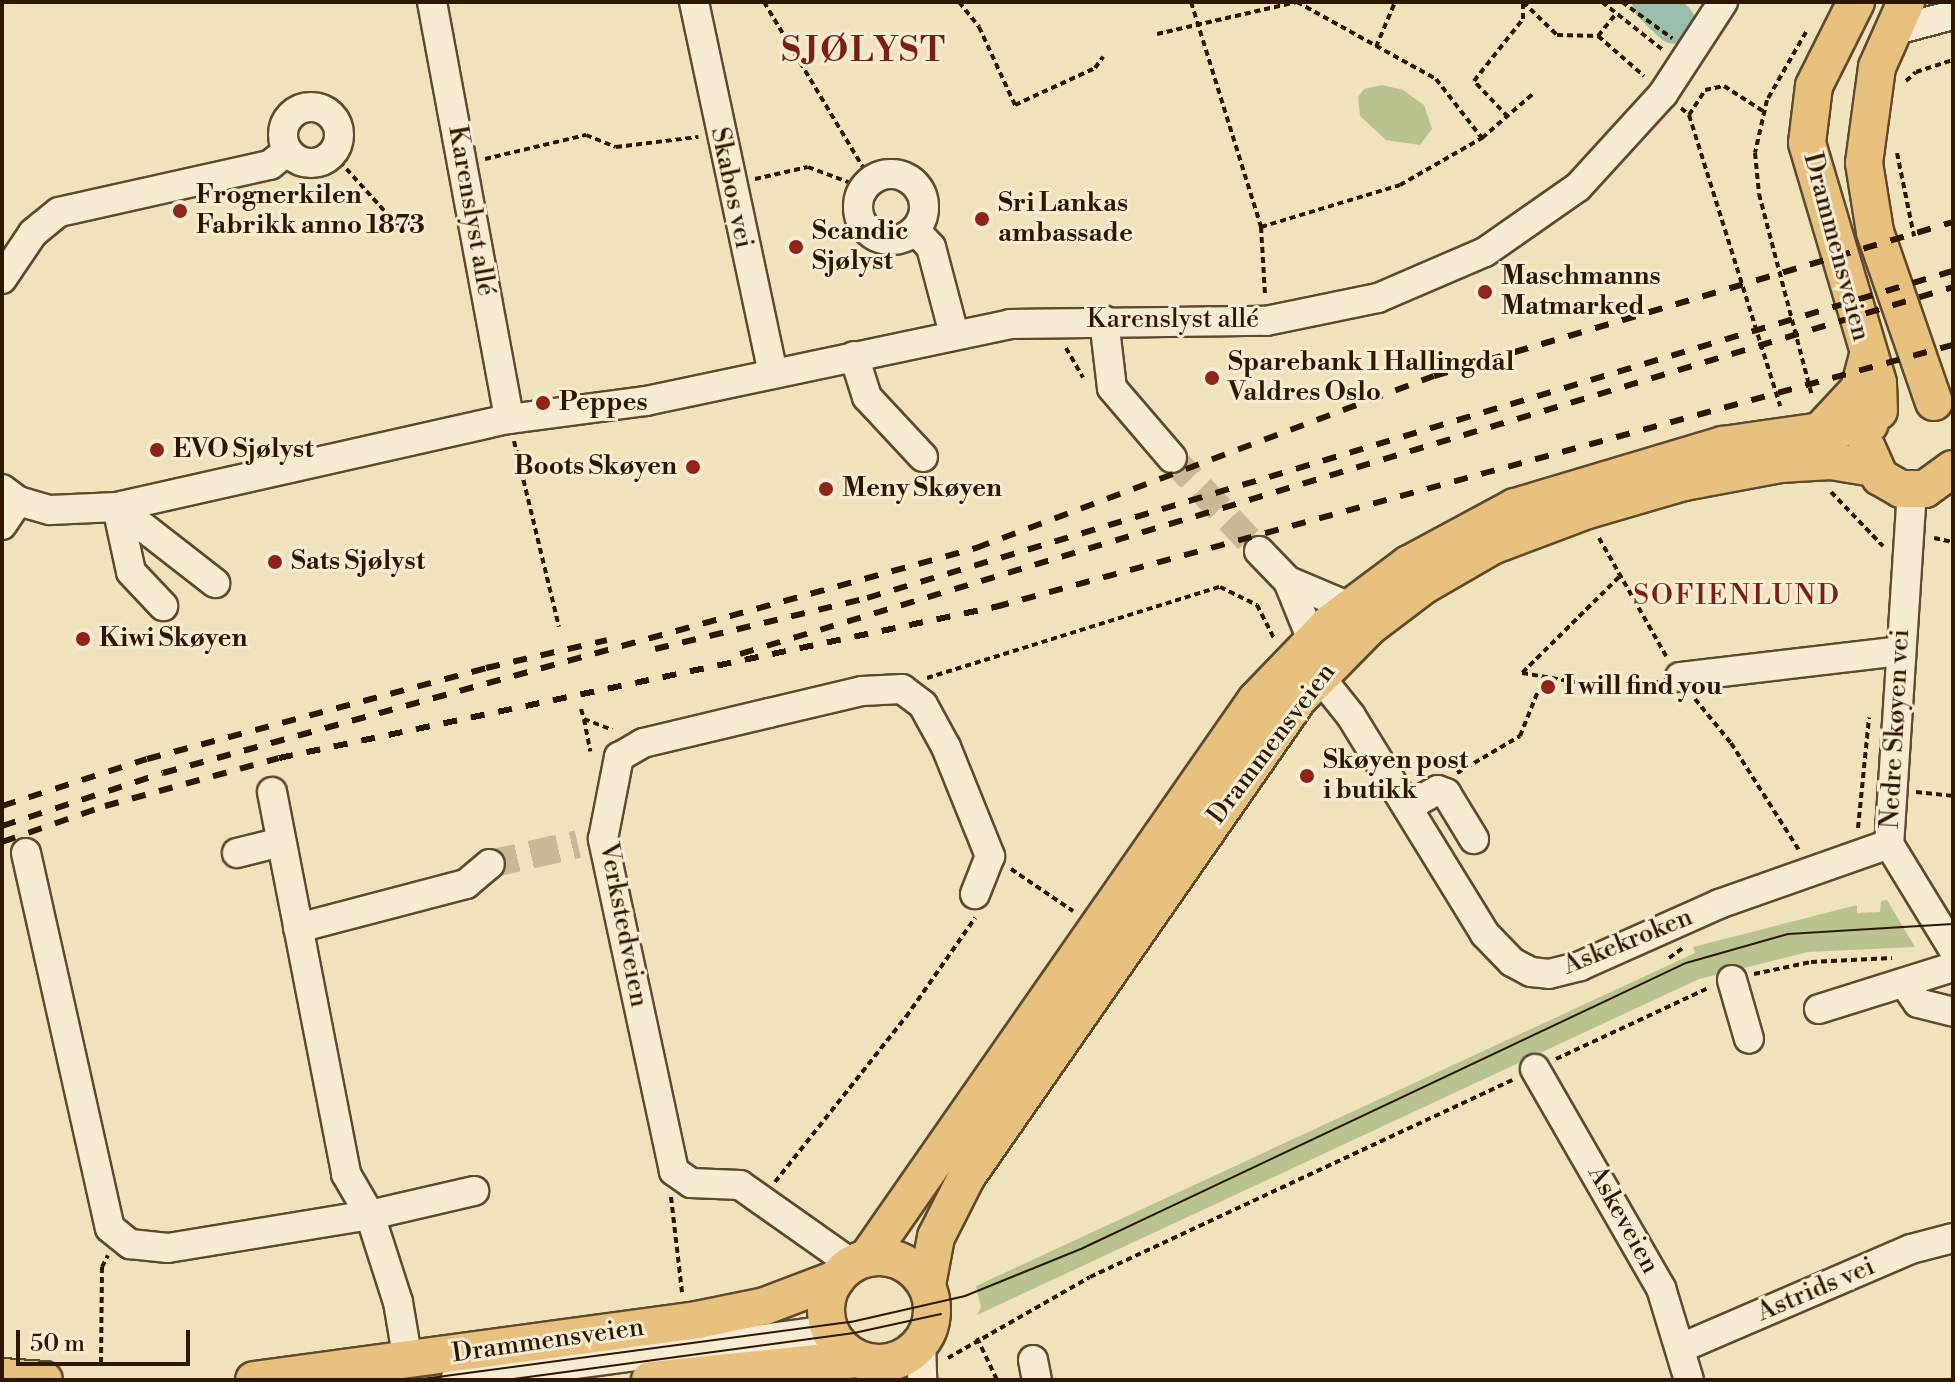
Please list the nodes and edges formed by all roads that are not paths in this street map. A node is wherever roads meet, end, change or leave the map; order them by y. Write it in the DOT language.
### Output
graph roads {
  1 [pos="432,2"];
  2 [pos="694,2"];
  3 [pos="1723,2"];
  4 [pos="1856,2"];
  5 [pos="1949,2"];
  6 [pos="1953,12"];
  7 [pos="1899,16"];
  8 [pos="287,151"];
  9 [pos="915,230"];
  10 [pos="2,279"];
  11 [pos="1104,320"];
  12 [pos="954,334"];
  13 [pos="854,356"];
  14 [pos="1867,359"];
  15 [pos="773,373"];
  16 [pos="1946,409"];
  17 [pos="1818,418"];
  18 [pos="1875,418"];
  19 [pos="509,419"];
  20 [pos="923,457"];
  21 [pos="1172,458"];
  22 [pos="1873,468"];
  23 [pos="1953,469"];
  24 [pos="1912,490"];
  25 [pos="10,495"];
  26 [pos="118,511"];
  27 [pos="2,525"];
  28 [pos="1259,551"];
  29 [pos="1288,581"];
  30 [pos="215,583"];
  31 [pos="163,606"];
  32 [pos="1350,607"];
  33 [pos="1312,640"];
  34 [pos="1900,651"];
  35 [pos="1319,676"];
  36 [pos="1680,677"];
  37 [pos="272,792"];
  38 [pos="1408,807"];
  39 [pos="1474,839"];
  40 [pos="281,842"];
  41 [pos="1889,844"];
  42 [pos="26,853"];
  43 [pos="237,853"];
  44 [pos="490,864"];
  45 [pos="975,894"];
  46 [pos="298,928"];
  47 [pos="1953,949"];
  48 [pos="1953,967"];
  49 [pos="1901,971"];
  50 [pos="1732,980"];
  51 [pos="1819,1009"];
  52 [pos="1953,1012"];
  53 [pos="1749,1039"];
  54 [pos="1535,1069"];
  55 [pos="474,1191"];
  56 [pos="370,1215"];
  57 [pos="1953,1238"];
  58 [pos="852,1267"];
  59 [pos="927,1285"];
  60 [pos="829,1330"];
  61 [pos="1681,1348"];
  62 [pos="935,1351"];
  63 [pos="408,1361"];
  64 [pos="870,1367"];
  65 [pos="2,1377"];
  66 [pos="44,1380"];
  67 [pos="254,1380"];
  68 [pos="455,1380"];
  69 [pos="650,1380"];
  70 [pos="922,1380"];
  71 [pos="1689,1380"];
  1 -- 19 [label="street, Karenslyst allé"];
  2 -- 15 [label="street, Skabos vei"];
  3 -- 11 [label="street, Karenslyst allé"];
  4 -- 14 [label="main road, Drammensveien"];
  5 -- 6 [label="street"];
  6 -- 7 [label="street"];
  7 -- 16 [label="main road, Drammensveien"];
  8 -- 8 [label="street"];
  8 -- 10 [label="street"];
  9 -- 9 [label="street"];
  9 -- 12 [label="street"];
  11 -- 12 [label="street, Karenslyst allé"];
  11 -- 21 [label="street"];
  12 -- 13 [label="street, Karenslyst allé"];
  13 -- 15 [label="street, Karenslyst allé"];
  13 -- 20 [label="street"];
  14 -- 17 [label="main road, Drammensveien"];
  14 -- 18 [label="main road, Drammensveien"];
  15 -- 19 [label="street, Karenslyst allé"];
  16 -- 18 [label="main road"];
  17 -- 18 [label="main road, Drammensveien"];
  17 -- 32 [label="main road, Drammensveien"];
  18 -- 22 [label="main road"];
  19 -- 26 [label="street, Karenslyst allé"];
  22 -- 24 [label="main road"];
  22 -- 35 [label="main road, Drammensveien"];
  23 -- 24 [label="main road"];
  24 -- 34 [label="street, Nedre Skøyen vei"];
  25 -- 26 [label="street, Karenslyst allé"];
  25 -- 27 [label="street"];
  26 -- 30 [label="street"];
  26 -- 31 [label="street"];
  28 -- 29 [label="street"];
  29 -- 32 [label="street"];
  29 -- 33 [label="street"];
  32 -- 33 [label="main road, Drammensveien"];
  33 -- 58 [label="main road, Drammensveien"];
  34 -- 36 [label="street"];
  34 -- 41 [label="street, Nedre Skøyen vei"];
  35 -- 38 [label="street, Askekroken"];
  35 -- 59 [label="main road, Drammensveien"];
  37 -- 40 [label="street"];
  38 -- 39 [label="street"];
  38 -- 41 [label="street, Askekroken"];
  40 -- 43 [label="street"];
  40 -- 46 [label="street"];
  41 -- 47 [label="street, Nedre Skøyen vei"];
  42 -- 56 [label="street"];
  44 -- 46 [label="street"];
  45 -- 58 [label="street, Verkstedveien"];
  46 -- 56 [label="street"];
  48 -- 49 [label="street"];
  49 -- 51 [label="street"];
  49 -- 52 [label="street"];
  50 -- 53 [label="street"];
  54 -- 61 [label="street, Askeveien"];
  55 -- 56 [label="street"];
  56 -- 63 [label="street"];
  57 -- 61 [label="street, Astrids vei"];
  58 -- 59 [label="main road"];
  58 -- 60 [label="main road"];
  58 -- 63 [label="main road, Drammensveien"];
  59 -- 62 [label="main road"];
  60 -- 64 [label="main road"];
  60 -- 68 [label="street"];
  61 -- 71 [label="street, Askeveien"];
  62 -- 64 [label="main road"];
  62 -- 70 [label="street"];
  63 -- 67 [label="main road, Drammensveien"];
  64 -- 69 [label="main road, Drammensveien"];
  65 -- 66 [label="main road"];
}
